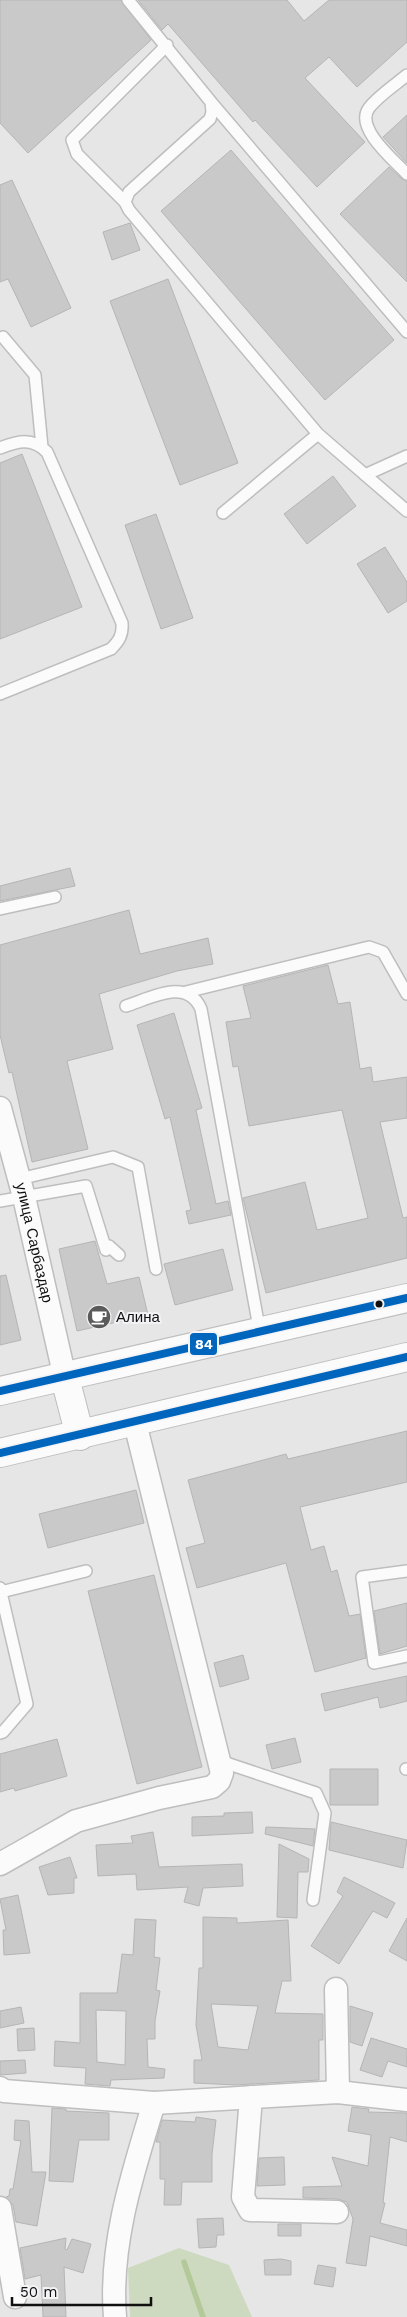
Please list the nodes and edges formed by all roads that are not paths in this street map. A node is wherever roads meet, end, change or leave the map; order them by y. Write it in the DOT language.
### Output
graph roads {
  1 [pos="128,0"];
  2 [pos="167,45"];
  3 [pos="407,75"];
  4 [pos="211,102"];
  5 [pos="407,174"];
  6 [pos="125,202"];
  7 [pos="407,332"];
  8 [pos="3,338"];
  9 [pos="318,434"];
  10 [pos="42,447"];
  11 [pos="0,448"];
  12 [pos="407,456"];
  13 [pos="365,476"];
  14 [pos="407,511"];
  15 [pos="223,513"];
  16 [pos="0,694"];
  17 [pos="55,897"];
  18 [pos="0,909"];
  19 [pos="186,992"];
  20 [pos="407,994"];
  21 [pos="126,1006"];
  22 [pos="0,1108"];
  23 [pos="22,1188"];
  24 [pos="0,1201"];
  25 [pos="119,1255"];
  26 [pos="156,1269"];
  27 [pos="407,1298"];
  28 [pos="260,1332"];
  29 [pos="407,1358"];
  30 [pos="65,1378"];
  31 [pos="0,1391"];
  32 [pos="135,1423"];
  33 [pos="80,1436"];
  34 [pos="0,1453"];
  35 [pos="86,1571"];
  36 [pos="407,1571"];
  37 [pos="0,1590"];
  38 [pos="4,1622"];
  39 [pos="407,1656"];
  40 [pos="0,1732"];
  41 [pos="220,1762"];
  42 [pos="0,1864"];
  43 [pos="313,1900"];
  44 [pos="336,1989"];
  45 [pos="0,2088"];
  46 [pos="338,2092"];
  47 [pos="251,2097"];
  48 [pos="407,2100"];
  49 [pos="154,2103"];
  50 [pos="0,2208"];
  51 [pos="337,2212"];
  52 [pos="15,2297"];
  53 [pos="115,2317"];
  1 -- 2 [label="lane"];
  2 -- 4 [label="lane"];
  2 -- 6 [label="lane"];
  3 -- 5 [label="lane"];
  4 -- 6 [label="lane"];
  4 -- 7 [label="lane"];
  6 -- 9 [label="lane"];
  8 -- 10 [label="lane"];
  9 -- 13 [label="lane"];
  9 -- 15 [label="lane"];
  10 -- 11 [label="lane"];
  10 -- 16 [label="lane"];
  12 -- 13 [label="lane"];
  13 -- 14 [label="lane"];
  17 -- 18 [label="lane"];
  19 -- 20 [label="lane"];
  19 -- 21 [label="lane"];
  19 -- 28 [label="lane"];
  22 -- 23 [label="street, улица Сарбаздар"];
  23 -- 24 [label="lane"];
  23 -- 25 [label="lane"];
  23 -- 26 [label="lane"];
  23 -- 30 [label="street, улица Сарбаздар"];
  27 -- 28 [label="main road"];
  28 -- 30 [label="main road"];
  29 -- 32 [label="main road"];
  30 -- 31 [label="main road"];
  30 -- 33 [label="main road"];
  32 -- 33 [label="main road"];
  32 -- 41 [label="street"];
  33 -- 34 [label="main road"];
  35 -- 37 [label="lane"];
  36 -- 39 [label="lane"];
  37 -- 38 [label="lane"];
  38 -- 40 [label="lane"];
  41 -- 42 [label="street"];
  41 -- 43 [label="lane"];
  44 -- 46 [label="street"];
  45 -- 49 [label="street"];
  46 -- 47 [label="street"];
  46 -- 48 [label="street"];
  47 -- 49 [label="street"];
  47 -- 51 [label="street"];
  49 -- 53 [label="street"];
  50 -- 52 [label="street"];
}
